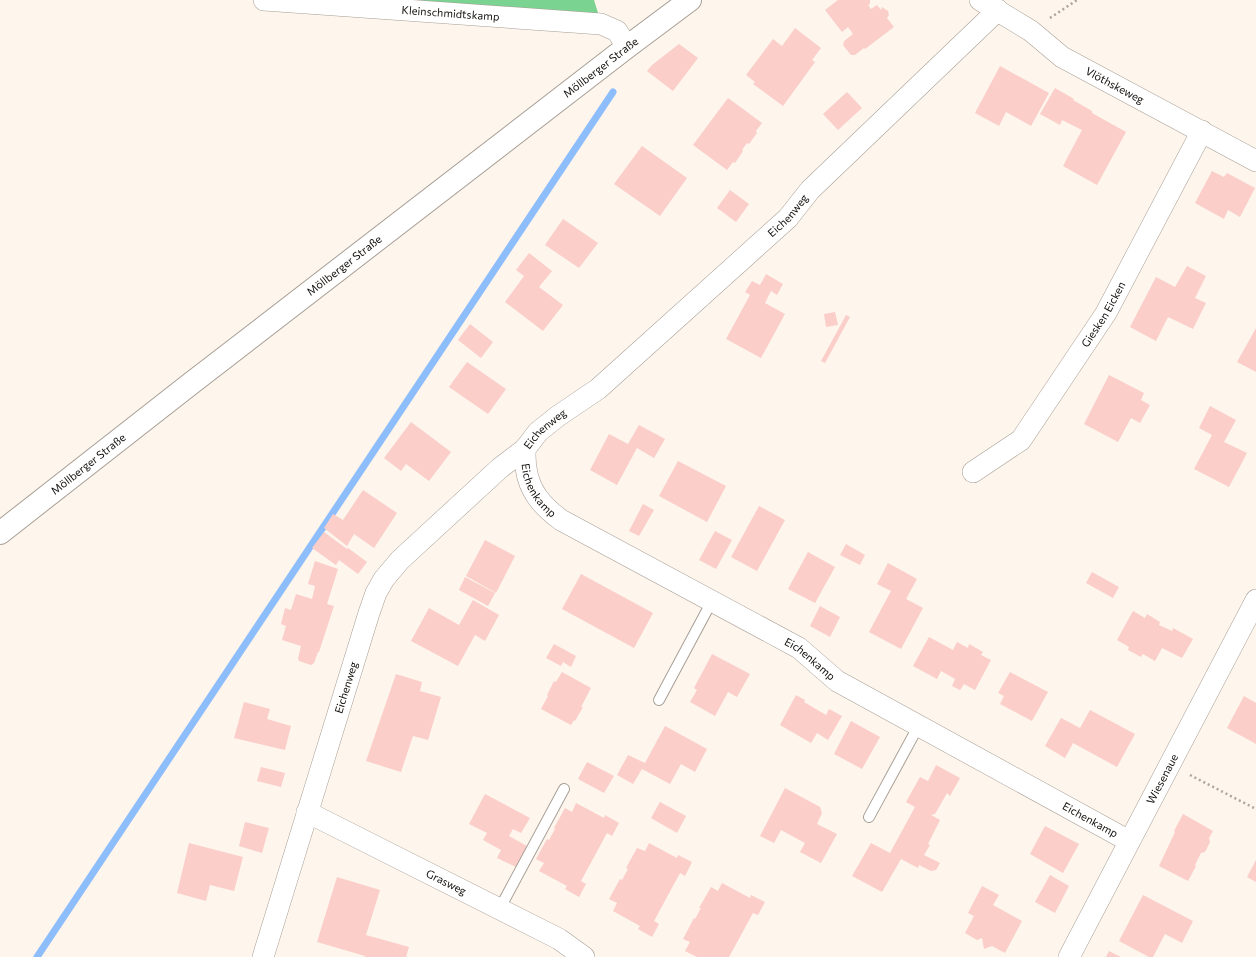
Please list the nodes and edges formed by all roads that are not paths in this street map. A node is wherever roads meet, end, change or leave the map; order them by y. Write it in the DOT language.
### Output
graph roads {
  1 [pos="264,0"];
  2 [pos="690,0"];
  3 [pos="980,0"];
  4 [pos="998,10"];
  5 [pos="627,47"];
  6 [pos="1202,131"];
  7 [pos="1256,161"];
  8 [pos="525,449"];
  9 [pos="973,472"];
  10 [pos="0,533"];
  11 [pos="1256,600"];
  12 [pos="712,601"];
  13 [pos="659,700"];
  14 [pos="919,725"];
  15 [pos="564,790"];
  16 [pos="307,812"];
  17 [pos="869,817"];
  18 [pos="1129,841"];
  19 [pos="500,908"];
  20 [pos="263,957"];
  21 [pos="584,957"];
  22 [pos="1069,957"];
  1 -- 5 [label="street, Kleinschmidtskamp"];
  2 -- 5 [label="street, Möllberger Straße"];
  3 -- 4 [label="street, Vlöthskeweg"];
  4 -- 6 [label="street, Vlöthskeweg"];
  4 -- 8 [label="street, Eichenweg"];
  5 -- 10 [label="street, Möllberger Straße"];
  6 -- 7 [label="street, Vlöthskeweg"];
  6 -- 9 [label="street, Giesken Eicken"];
  8 -- 12 [label="street, Eichenkamp"];
  8 -- 16 [label="street, Eichenweg"];
  11 -- 18 [label="street, Wiesenaue"];
  12 -- 13 [label="lane"];
  12 -- 14 [label="street, Eichenkamp"];
  14 -- 17 [label="lane"];
  14 -- 18 [label="street, Eichenkamp"];
  15 -- 19 [label="lane"];
  16 -- 19 [label="street, Grasweg"];
  16 -- 20 [label="street, Eichenweg"];
  18 -- 22 [label="street, Wiesenaue"];
  19 -- 21 [label="street, Grasweg"];
}
